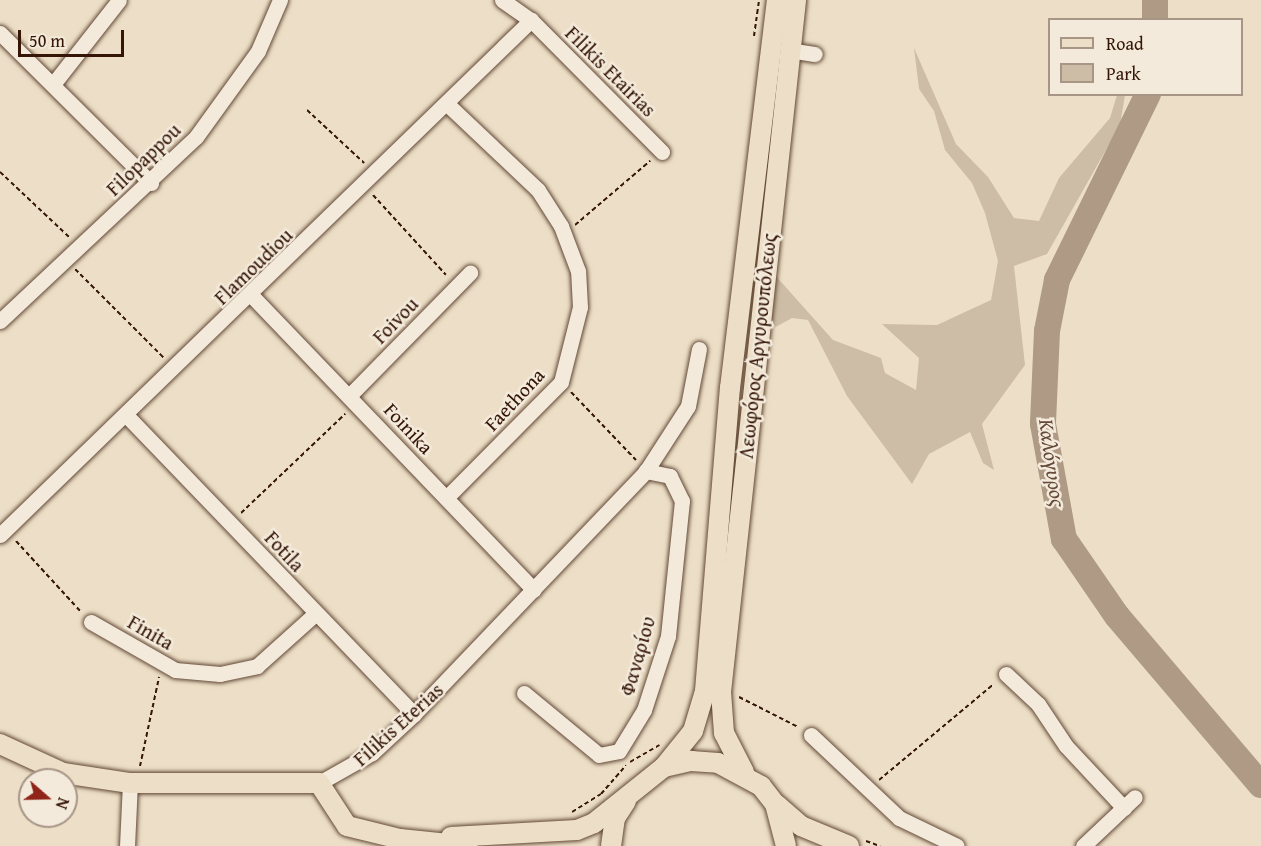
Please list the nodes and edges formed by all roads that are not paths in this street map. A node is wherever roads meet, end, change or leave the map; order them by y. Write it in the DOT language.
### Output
graph roads {
  1 [pos="119,0"];
  2 [pos="280,0"];
  3 [pos="502,0"];
  4 [pos="777,0"];
  5 [pos="796,0"];
  6 [pos="531,20"];
  7 [pos="0,33"];
  8 [pos="789,50"];
  9 [pos="815,54"];
  10 [pos="54,83"];
  11 [pos="448,105"];
  12 [pos="662,152"];
  13 [pos="151,183"];
  14 [pos="470,273"];
  15 [pos="252,296"];
  16 [pos="2,315"];
  17 [pos="699,349"];
  18 [pos="353,400"];
  19 [pos="127,416"];
  20 [pos="646,471"];
  21 [pos="446,498"];
  22 [pos="3,533"];
  23 [pos="534,590"];
  24 [pos="315,614"];
  25 [pos="91,622"];
  26 [pos="1006,674"];
  27 [pos="524,693"];
  28 [pos="719,693"];
  29 [pos="414,714"];
  30 [pos="811,735"];
  31 [pos="0,744"];
  32 [pos="664,767"];
  33 [pos="744,772"];
  34 [pos="133,783"];
  35 [pos="319,783"];
  36 [pos="632,790"];
  37 [pos="775,804"];
  38 [pos="400,839"];
  39 [pos="855,843"];
  40 [pos="127,846"];
  41 [pos="468,846"];
  42 [pos="610,846"];
  43 [pos="786,846"];
  44 [pos="957,846"];
  45 [pos="1083,846"];
  1 -- 10 [label="street"];
  2 -- 13 [label="street, Filopappou"];
  3 -- 6 [label="street, Filikis Etairias"];
  4 -- 28 [label="main road, Λεωφόρος Αργυρουπόλεως"];
  5 -- 8 [label="main road, Λεωφόρος Αργυρουπόλεως"];
  6 -- 11 [label="street, Flamoudiou"];
  6 -- 12 [label="street, Filikis Etairias"];
  7 -- 10 [label="street"];
  8 -- 9 [label="street"];
  8 -- 28 [label="main road, Λεωφόρος Αργυρουπόλεως"];
  10 -- 13 [label="street"];
  11 -- 15 [label="street, Flamoudiou"];
  11 -- 21 [label="street, Faethona"];
  13 -- 16 [label="street, Filopappou"];
  14 -- 18 [label="street, Foivou"];
  15 -- 18 [label="street, Foinika"];
  15 -- 19 [label="street, Flamoudiou"];
  17 -- 20 [label="street"];
  18 -- 21 [label="street, Foinika"];
  19 -- 22 [label="street, Flamoudiou"];
  19 -- 24 [label="street, Fotila"];
  20 -- 23 [label="street, Filikis Eterias"];
  20 -- 27 [label="street, Φαναρίου"];
  21 -- 23 [label="street, Foinika"];
  23 -- 29 [label="street, Filikis Eterias"];
  24 -- 25 [label="street, Finita"];
  24 -- 29 [label="street, Fotila"];
  26 -- 45 [label="street"];
  28 -- 32 [label="main road"];
  28 -- 33 [label="main road"];
  29 -- 35 [label="street, Filikis Eterias"];
  30 -- 44 [label="street"];
  31 -- 34 [label="main road, Filikis Eterias"];
  32 -- 33 [label="main road"];
  32 -- 36 [label="main road"];
  33 -- 37 [label="main road"];
  34 -- 35 [label="main road, Filikis Eterias"];
  34 -- 40 [label="street"];
  35 -- 38 [label="main road"];
  36 -- 38 [label="main road"];
  36 -- 42 [label="main road"];
  37 -- 39 [label="main road"];
  37 -- 43 [label="main road"];
  38 -- 41 [label="main road"];
}
